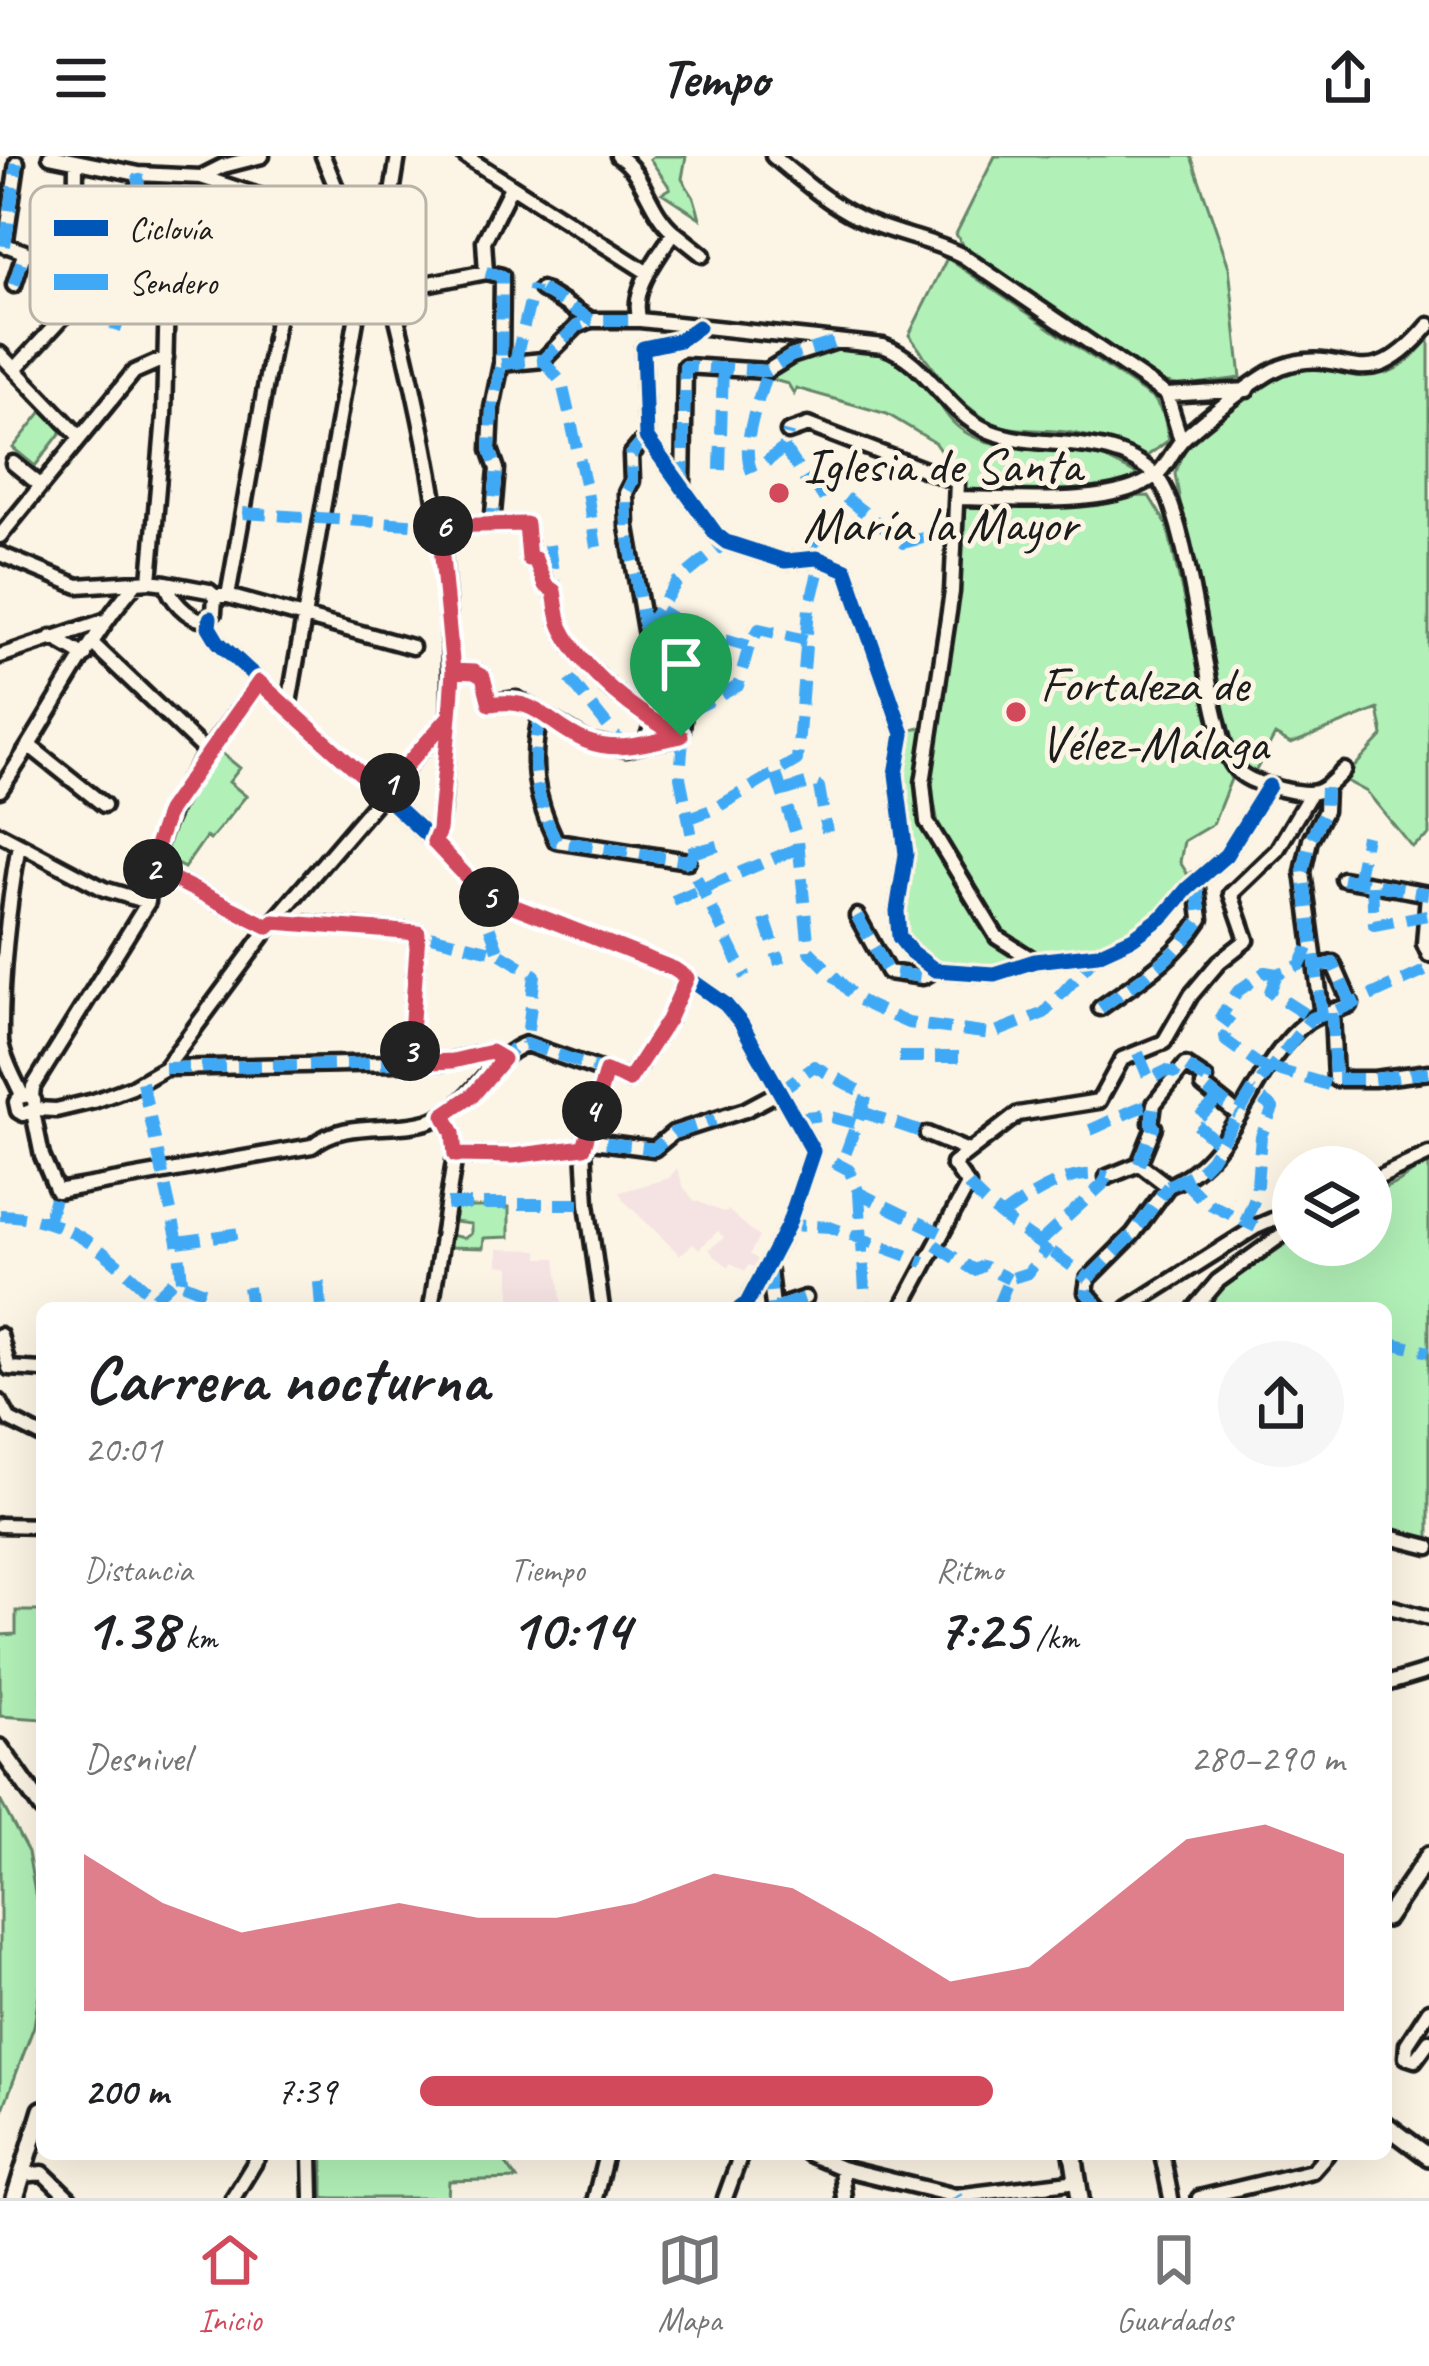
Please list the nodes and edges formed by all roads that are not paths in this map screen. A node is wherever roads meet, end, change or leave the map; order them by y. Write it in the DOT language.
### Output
graph roads {
  1 [pos="119,156"];
  2 [pos="262,156"];
  3 [pos="323,156"];
  4 [pos="398,156"];
  5 [pos="465,156"];
  6 [pos="618,156"];
  7 [pos="773,156"];
  8 [pos="55,157"];
  9 [pos="76,162"];
  10 [pos="17,164"];
  11 [pos="118,171"];
  12 [pos="138,174"];
  13 [pos="202,177"];
  14 [pos="76,186"];
  15 [pos="139,186"];
  16 [pos="229,186"];
  17 [pos="336,186"];
  18 [pos="393,186"];
  19 [pos="511,187"];
  20 [pos="674,232"];
  21 [pos="2,244"];
  22 [pos="24,254"];
  23 [pos="703,255"];
  24 [pos="30,256"];
  25 [pos="486,272"];
  26 [pos="648,273"];
  27 [pos="426,282"];
  28 [pos="14,286"];
  29 [pos="541,290"];
  30 [pos="591,320"];
  31 [pos="640,320"];
  32 [pos="57,324"];
  33 [pos="167,324"];
  34 [pos="276,324"];
  35 [pos="357,324"];
  36 [pos="398,324"];
  37 [pos="1429,325"];
  38 [pos="698,327"];
  39 [pos="844,339"];
  40 [pos="0,354"];
  41 [pos="166,358"];
  42 [pos="501,364"];
  43 [pos="15,369"];
  44 [pos="1247,390"];
  45 [pos="1167,395"];
  46 [pos="788,432"];
  47 [pos="79,436"];
  48 [pos="646,437"];
  49 [pos="1181,440"];
  50 [pos="13,463"];
  51 [pos="1156,476"];
  52 [pos="40,485"];
  53 [pos="683,487"];
  54 [pos="957,498"];
  55 [pos="492,525"];
  56 [pos="439,526"];
  57 [pos="0,536"];
  58 [pos="0,554"];
  59 [pos="142,582"];
  60 [pos="166,583"];
  61 [pos="100,587"];
  62 [pos="221,596"];
  63 [pos="108,616"];
  64 [pos="305,616"];
  65 [pos="210,618"];
  66 [pos="52,637"];
  67 [pos="412,647"];
  68 [pos="89,649"];
  69 [pos="0,656"];
  70 [pos="453,671"];
  71 [pos="259,682"];
  72 [pos="288,709"];
  73 [pos="541,714"];
  74 [pos="450,716"];
  75 [pos="653,723"];
  76 [pos="681,736"];
  77 [pos="645,744"];
  78 [pos="31,747"];
  79 [pos="208,754"];
  80 [pos="1344,770"];
  81 [pos="1269,786"];
  82 [pos="1326,788"];
  83 [pos="0,790"];
  84 [pos="382,793"];
  85 [pos="1309,796"];
  86 [pos="104,805"];
  87 [pos="0,834"];
  88 [pos="434,842"];
  89 [pos="19,844"];
  90 [pos="688,861"];
  91 [pos="149,867"];
  92 [pos="1343,879"];
  93 [pos="1196,880"];
  94 [pos="1428,894"];
  95 [pos="148,902"];
  96 [pos="856,916"];
  97 [pos="272,924"];
  98 [pos="1,950"];
  99 [pos="1429,955"];
  100 [pos="1035,962"];
  101 [pos="1318,967"];
  102 [pos="935,970"];
  103 [pos="687,978"];
  104 [pos="1100,1008"];
  105 [pos="1327,1014"];
  106 [pos="503,1059"];
  107 [pos="409,1063"];
  108 [pos="165,1068"];
  109 [pos="606,1071"];
  110 [pos="1429,1072"];
  111 [pos="777,1093"];
  112 [pos="28,1104"];
  113 [pos="0,1111"];
  114 [pos="1238,1114"];
  115 [pos="444,1115"];
  116 [pos="927,1134"];
  117 [pos="585,1144"];
  118 [pos="968,1151"];
  119 [pos="1429,1154"];
  120 [pos="455,1155"];
  121 [pos="1139,1164"];
  122 [pos="1392,1171"];
  123 [pos="1107,1177"];
  124 [pos="1168,1186"];
  125 [pos="1272,1220"];
  126 [pos="1272,1242"];
  127 [pos="768,1264"];
  128 [pos="805,1298"];
  129 [pos="432,1302"];
  130 [pos="601,1302"];
  131 [pos="745,1302"];
  132 [pos="771,1302"];
  133 [pos="794,1302"];
  134 [pos="905,1302"];
  135 [pos="1095,1302"];
  136 [pos="1137,1302"];
  137 [pos="1200,1302"];
  138 [pos="0,1335"];
  139 [pos="36,1370"];
  140 [pos="4,1372"];
  141 [pos="0,1402"];
  142 [pos="36,1433"];
  143 [pos="0,1525"];
  144 [pos="36,1526"];
  145 [pos="1392,1538"];
  146 [pos="1429,1547"];
  147 [pos="1392,1608"];
  148 [pos="1429,1618"];
  149 [pos="1429,1671"];
  150 [pos="1392,1682"];
  151 [pos="0,1748"];
  152 [pos="36,1799"];
  153 [pos="1429,1855"];
  154 [pos="1392,1909"];
  155 [pos="1429,2010"];
  156 [pos="1426,2033"];
  157 [pos="1392,2129"];
  158 [pos="36,2130"];
  159 [pos="1429,2157"];
  160 [pos="256,2160"];
  161 [pos="311,2160"];
  162 [pos="604,2160"];
  163 [pos="739,2160"];
  164 [pos="826,2160"];
  165 [pos="1074,2160"];
  166 [pos="1083,2160"];
  167 [pos="1163,2160"];
  168 [pos="1322,2160"];
  169 [pos="842,2168"];
  170 [pos="22,2175"];
  171 [pos="1082,2192"];
  172 [pos="15,2198"];
  173 [pos="69,2198"];
  174 [pos="233,2198"];
  175 [pos="312,2198"];
  176 [pos="595,2198"];
  177 [pos="725,2198"];
  178 [pos="844,2198"];
  179 [pos="1171,2198"];
  180 [pos="1199,2198"];
  1 -- 11 [label="street"];
  2 -- 13 [label="street"];
  3 -- 17 [label="street"];
  4 -- 18 [label="street"];
  5 -- 19 [label="street"];
  6 -- 20 [label="street"];
  7 -- 45 [label="street"];
  8 -- 9 [label="street"];
  9 -- 11 [label="street"];
  9 -- 14 [label="street"];
  10 -- 21 [label="street"];
  11 -- 12 [label="street"];
  12 -- 13 [label="street"];
  12 -- 15 [label="street"];
  13 -- 16 [label="street"];
  19 -- 25 [label="street"];
  19 -- 26 [label="street"];
  20 -- 23 [label="street"];
  20 -- 26 [label="street"];
  21 -- 22 [label="street"];
  22 -- 24 [label="street"];
  22 -- 28 [label="street"];
  25 -- 27 [label="street"];
  25 -- 42 [label="street"];
  26 -- 31 [label="street"];
  29 -- 30 [label="street"];
  30 -- 31 [label="street"];
  30 -- 42 [label="street"];
  31 -- 38 [label="street"];
  32 -- 43 [label="street"];
  33 -- 41 [label="street"];
  34 -- 62 [label="street"];
  35 -- 64 [label="street"];
  36 -- 56 [label="street"];
  37 -- 44 [label="street"];
  38 -- 39 [label="street"];
  38 -- 48 [label="street"];
  39 -- 51 [label="street"];
  39 -- 53 [label="street"];
  40 -- 43 [label="street"];
  41 -- 47 [label="street"];
  41 -- 59 [label="street"];
  42 -- 55 [label="street"];
  43 -- 47 [label="street"];
  44 -- 45 [label="street"];
  44 -- 49 [label="street"];
  45 -- 49 [label="street"];
  46 -- 54 [label="street"];
  47 -- 52 [label="street"];
  48 -- 53 [label="street"];
  48 -- 76 [label="street"];
  49 -- 51 [label="street"];
  50 -- 52 [label="street"];
  51 -- 54 [label="street"];
  51 -- 81 [label="street"];
  52 -- 57 [label="street"];
  53 -- 102 [label="street"];
  54 -- 100 [label="street"];
  55 -- 56 [label="street"];
  55 -- 75 [label="street"];
  56 -- 70 [label="street"];
  58 -- 61 [label="street"];
  59 -- 60 [label="street"];
  59 -- 61 [label="street"];
  59 -- 63 [label="street"];
  60 -- 62 [label="street"];
  60 -- 65 [label="street"];
  61 -- 63 [label="street"];
  62 -- 64 [label="street"];
  62 -- 65 [label="street"];
  63 -- 66 [label="street"];
  63 -- 68 [label="street"];
  64 -- 67 [label="street"];
  64 -- 72 [label="street"];
  65 -- 71 [label="street"];
  66 -- 68 [label="street"];
  66 -- 69 [label="street"];
  68 -- 78 [label="street"];
  68 -- 79 [label="street"];
  70 -- 73 [label="street"];
  70 -- 74 [label="street"];
  71 -- 72 [label="street"];
  71 -- 79 [label="street"];
  72 -- 84 [label="street"];
  73 -- 77 [label="street"];
  73 -- 90 [label="street"];
  74 -- 84 [label="street"];
  74 -- 88 [label="street"];
  75 -- 76 [label="street"];
  75 -- 77 [label="street"];
  76 -- 77 [label="street"];
  78 -- 83 [label="street"];
  78 -- 86 [label="street"];
  79 -- 91 [label="street"];
  80 -- 82 [label="street"];
  81 -- 85 [label="street"];
  81 -- 93 [label="street"];
  82 -- 85 [label="street"];
  82 -- 101 [label="street"];
  84 -- 88 [label="street"];
  84 -- 97 [label="street"];
  85 -- 118 [label="street"];
  87 -- 89 [label="street"];
  88 -- 103 [label="street"];
  89 -- 95 [label="street"];
  89 -- 98 [label="street"];
  91 -- 95 [label="street"];
  91 -- 97 [label="street"];
  92 -- 94 [label="street"];
  93 -- 100 [label="street"];
  93 -- 104 [label="street"];
  94 -- 99 [label="street"];
  95 -- 112 [label="street"];
  96 -- 102 [label="street"];
  97 -- 107 [label="street"];
  97 -- 108 [label="street"];
  98 -- 112 [label="street"];
  100 -- 102 [label="street"];
  101 -- 105 [label="street"];
  101 -- 105 [label="street"];
  103 -- 109 [label="street"];
  103 -- 111 [label="street"];
  105 -- 110 [label="street"];
  105 -- 114 [label="street"];
  106 -- 107 [label="street"];
  106 -- 109 [label="street"];
  106 -- 115 [label="street"];
  107 -- 108 [label="street"];
  108 -- 112 [label="street"];
  109 -- 117 [label="street"];
  111 -- 117 [label="street"];
  111 -- 127 [label="street"];
  112 -- 113 [label="street"];
  112 -- 115 [label="street"];
  114 -- 121 [label="street"];
  114 -- 124 [label="street"];
  115 -- 120 [label="street"];
  116 -- 118 [label="street"];
  117 -- 120 [label="street"];
  117 -- 130 [label="street"];
  118 -- 134 [label="street"];
  119 -- 122 [label="street"];
  120 -- 129 [label="street"];
  121 -- 123 [label="street"];
  121 -- 124 [label="street"];
  124 -- 135 [label="street"];
  125 -- 136 [label="street"];
  126 -- 137 [label="street"];
  127 -- 131 [label="street"];
  127 -- 132 [label="street"];
  128 -- 133 [label="street"];
  138 -- 140 [label="street"];
  139 -- 140 [label="street"];
  141 -- 142 [label="street"];
  143 -- 144 [label="street"];
  145 -- 146 [label="street"];
  147 -- 148 [label="street"];
  149 -- 150 [label="street"];
  151 -- 152 [label="street"];
  153 -- 154 [label="street"];
  155 -- 156 [label="street"];
  157 -- 159 [label="street"];
  158 -- 170 [label="street"];
  160 -- 174 [label="street"];
  161 -- 175 [label="street"];
  162 -- 176 [label="street"];
  163 -- 177 [label="street"];
  164 -- 169 [label="street"];
  165 -- 171 [label="street"];
  166 -- 171 [label="street"];
  167 -- 179 [label="street"];
  168 -- 180 [label="street"];
  169 -- 171 [label="street"];
  169 -- 178 [label="street"];
  170 -- 172 [label="street"];
  170 -- 173 [label="street"];
}
